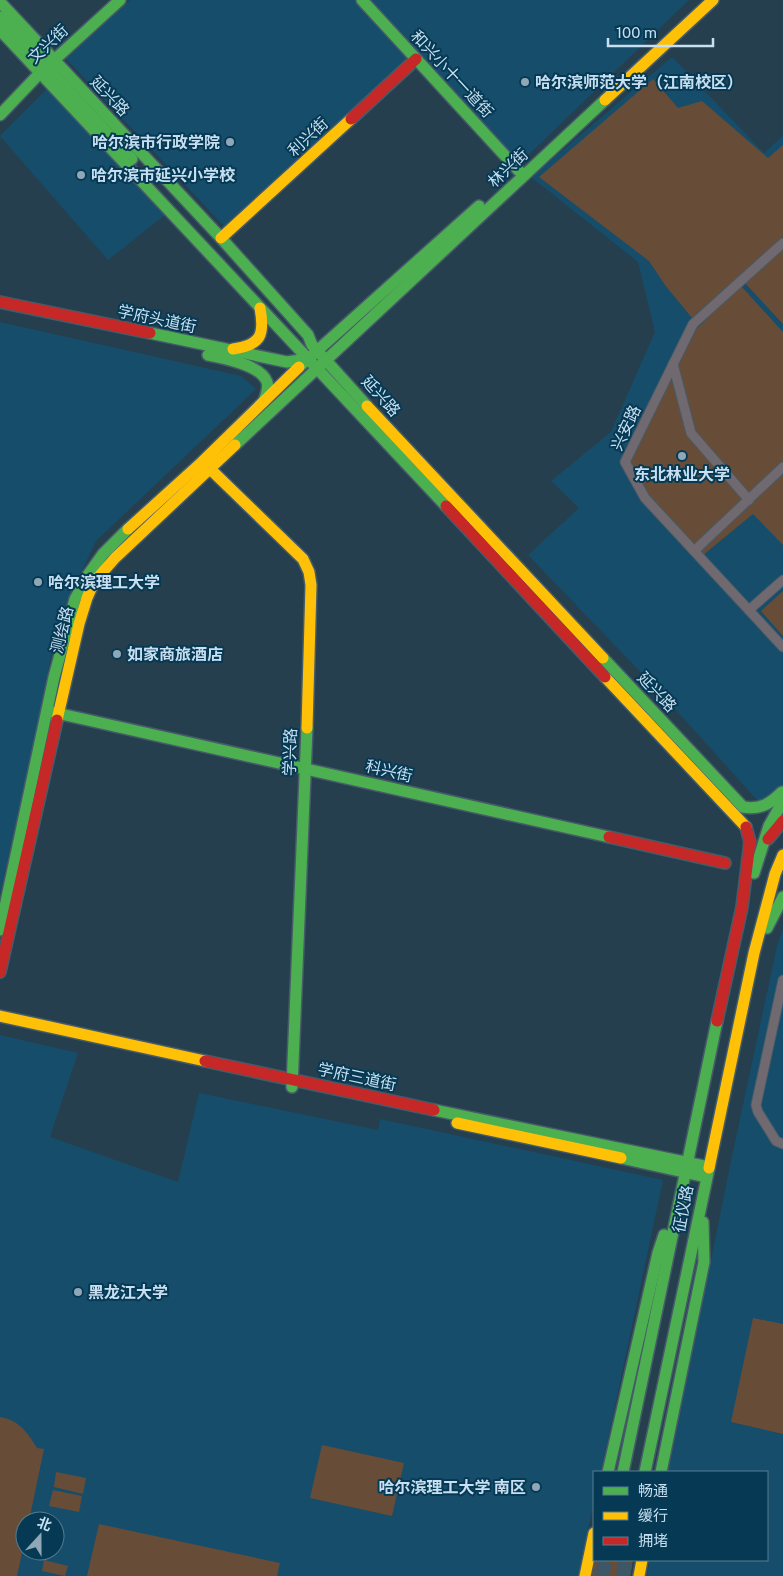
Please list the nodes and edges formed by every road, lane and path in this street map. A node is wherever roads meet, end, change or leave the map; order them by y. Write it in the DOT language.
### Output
graph roads {
  1 [pos="120,0"];
  2 [pos="362,0"];
  3 [pos="701,0"];
  4 [pos="713,0"];
  5 [pos="0,2"];
  6 [pos="0,17"];
  7 [pos="0,30"];
  8 [pos="416,59"];
  9 [pos="47,67"];
  10 [pos="0,115"];
  11 [pos="519,171"];
  12 [pos="221,238"];
  13 [pos="783,243"];
  14 [pos="0,302"];
  15 [pos="260,308"];
  16 [pos="0,309"];
  17 [pos="314,348"];
  18 [pos="221,349"];
  19 [pos="307,359"];
  20 [pos="326,359"];
  21 [pos="673,364"];
  22 [pos="317,368"];
  23 [pos="264,402"];
  24 [pos="206,465"];
  25 [pos="783,467"];
  26 [pos="749,500"];
  27 [pos="694,551"];
  28 [pos="783,580"];
  29 [pos="749,610"];
  30 [pos="783,646"];
  31 [pos="53,712"];
  32 [pos="306,769"];
  33 [pos="783,792"];
  34 [pos="783,801"];
  35 [pos="783,821"];
  36 [pos="761,850"];
  37 [pos="783,855"];
  38 [pos="725,863"];
  39 [pos="783,897"];
  40 [pos="742,907"];
  41 [pos="0,930"];
  42 [pos="754,953"];
  43 [pos="0,972"];
  44 [pos="783,980"];
  45 [pos="0,1016"];
  46 [pos="0,1024"];
  47 [pos="293,1084"];
  48 [pos="783,1144"];
  49 [pos="686,1167"];
  50 [pos="708,1172"];
  51 [pos="680,1195"];
  52 [pos="702,1200"];
  53 [pos="608,1471"];
  54 [pos="623,1471"];
  55 [pos="645,1471"];
  56 [pos="661,1471"];
  57 [pos="593,1538"];
  58 [pos="642,1561"];
  59 [pos="585,1576"];
  60 [pos="639,1576"];
  1 -- 9 [label="main road, 文兴街"];
  2 -- 8 [label="main road, 和兴小十一道街"];
  3 -- 11 [label="main road, 林兴街"];
  4 -- 20 [label="main road, 林兴街"];
  5 -- 9 [label="main road, 延兴路"];
  6 -- 9 [label="main road"];
  7 -- 9 [label="main road, 延兴路"];
  8 -- 11 [label="main road, 和兴小十一道街"];
  8 -- 12 [label="main road, 利兴街"];
  9 -- 10 [label="main road, 文兴街"];
  9 -- 12 [label="main road, 延兴路"];
  9 -- 15 [label="main road, 延兴路"];
  9 -- 17 [label="main road"];
  11 -- 17 [label="main road, 林兴街"];
  12 -- 17 [label="main road, 延兴路"];
  13 -- 21 [label="street, 兴安路"];
  14 -- 18 [label="main road, 学府头道街"];
  15 -- 18 [label="main road"];
  15 -- 19 [label="main road, 延兴路"];
  16 -- 23 [label="main road, 学府头道街"];
  17 -- 19 [label="main road, 测绘路"];
  17 -- 20 [label="main road, 延兴路"];
  18 -- 19 [label="main road, 学府头道街"];
  19 -- 22 [label="main road, 延兴路"];
  19 -- 23 [label="main road, 测绘路"];
  20 -- 22 [label="main road, 测绘路"];
  20 -- 33 [label="main road, 延兴路"];
  21 -- 26 [label="street"];
  21 -- 27 [label="street, 兴安路"];
  22 -- 24 [label="main road, 测绘路"];
  22 -- 40 [label="main road, 延兴路"];
  23 -- 24 [label="main road, 测绘路"];
  24 -- 31 [label="main road, 测绘路"];
  24 -- 32 [label="main road, 学兴路"];
  25 -- 26 [label="street"];
  26 -- 27 [label="street"];
  27 -- 29 [label="street, 兴安路"];
  28 -- 29 [label="street"];
  29 -- 30 [label="street, 兴安路"];
  31 -- 32 [label="main road, 科兴街"];
  31 -- 41 [label="main road, 测绘路"];
  31 -- 43 [label="main road, 测绘路"];
  32 -- 38 [label="main road, 科兴街"];
  32 -- 47 [label="main road, 学兴路"];
  34 -- 36 [label="main road"];
  35 -- 36 [label="main road"];
  36 -- 40 [label="main road"];
  37 -- 42 [label="main road"];
  39 -- 42 [label="main road"];
  40 -- 49 [label="main road"];
  42 -- 50 [label="main road, 征仪路"];
  44 -- 48 [label="street"];
  45 -- 47 [label="main road, 学府三道街"];
  46 -- 47 [label="main road, 学府三道街"];
  47 -- 49 [label="main road, 学府三道街"];
  49 -- 50 [label="main road, 学府三道街"];
  49 -- 51 [label="main road"];
  50 -- 52 [label="main road, 征仪路"];
  51 -- 53 [label="main road"];
  51 -- 54 [label="main road"];
  52 -- 55 [label="main road, 征仪路"];
  52 -- 56 [label="main road"];
  57 -- 59 [label="main road"];
  58 -- 60 [label="main road"];
}
